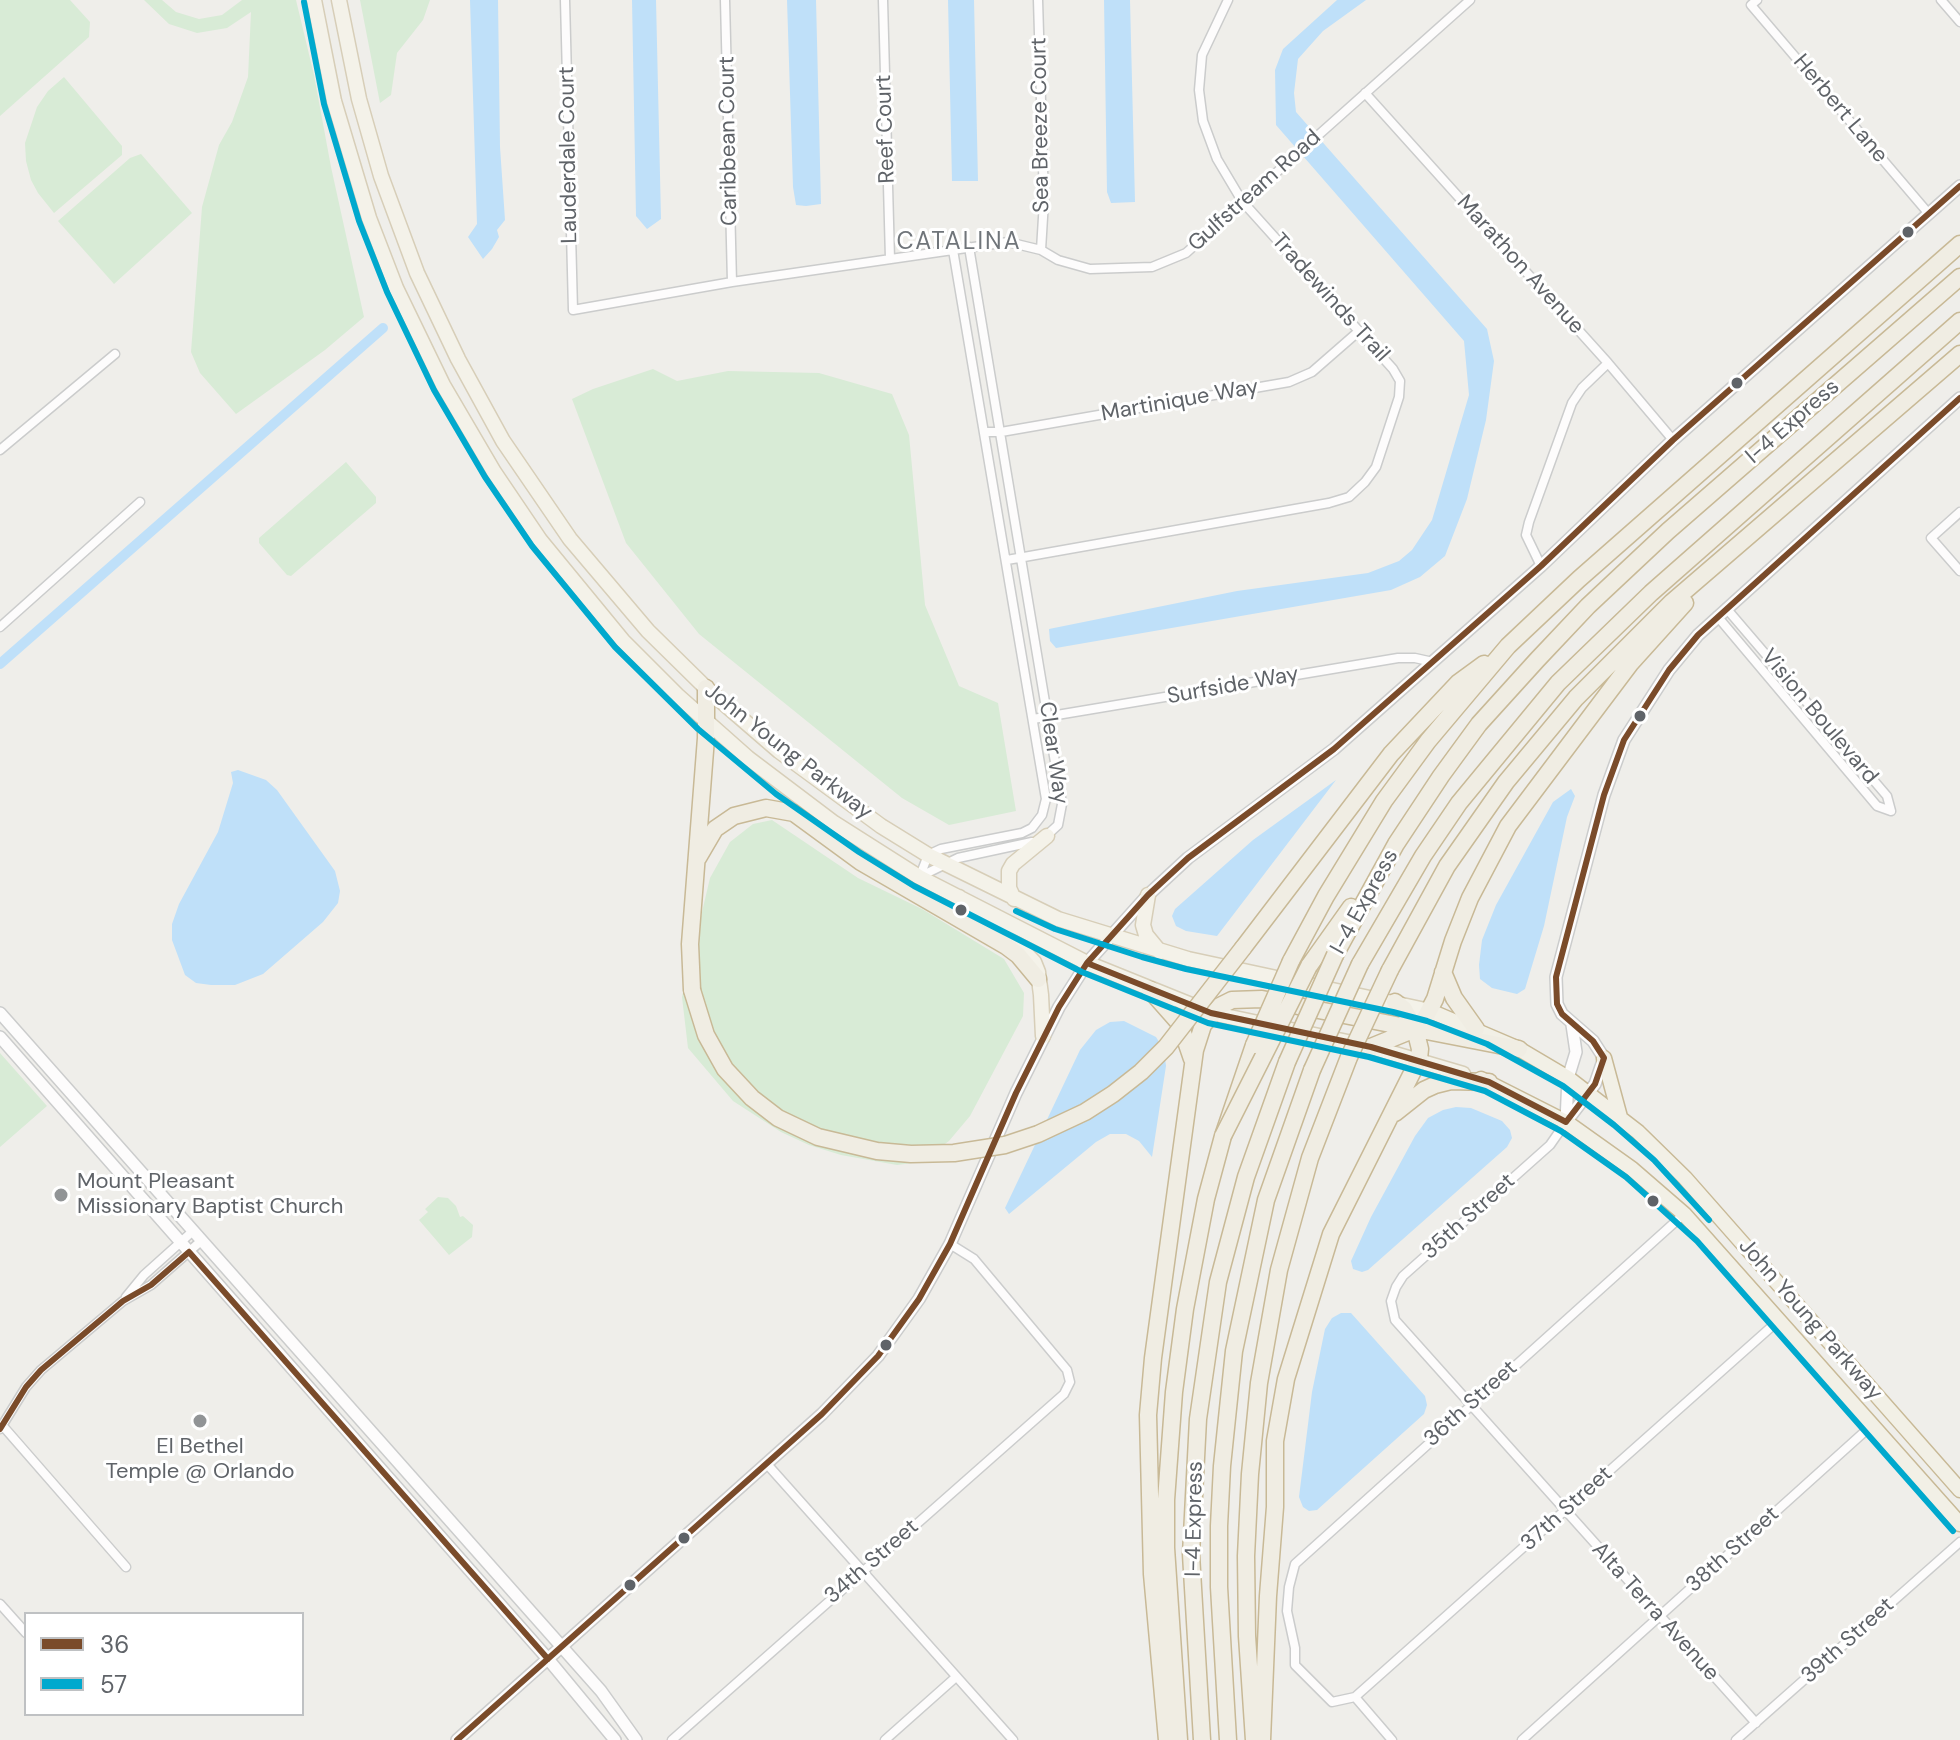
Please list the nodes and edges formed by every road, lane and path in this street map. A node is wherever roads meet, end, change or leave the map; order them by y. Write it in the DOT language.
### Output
graph roads {
  1 [pos="314,0"];
  2 [pos="339,0"];
  3 [pos="565,0"];
  4 [pos="725,0"];
  5 [pos="883,0"];
  6 [pos="1038,0"];
  7 [pos="1228,0"];
  8 [pos="1470,0"];
  9 [pos="1941,0"];
  10 [pos="1754,3"];
  11 [pos="1960,22"];
  12 [pos="1365,93"];
  13 [pos="1960,186"];
  14 [pos="1242,201"];
  15 [pos="1929,214"];
  16 [pos="1960,244"];
  17 [pos="969,247"];
  18 [pos="953,250"];
  19 [pos="1041,250"];
  20 [pos="890,259"];
  21 [pos="1960,277"];
  22 [pos="732,282"];
  23 [pos="573,310"];
  24 [pos="1960,321"];
  25 [pos="1359,331"];
  26 [pos="115,354"];
  27 [pos="1960,354"];
  28 [pos="1608,363"];
  29 [pos="1960,398"];
  30 [pos="984,432"];
  31 [pos="1001,432"];
  32 [pos="1673,440"];
  33 [pos="0,450"];
  34 [pos="140,502"];
  35 [pos="1960,512"];
  36 [pos="1758,526"];
  37 [pos="1021,558"];
  38 [pos="1007,560"];
  39 [pos="1541,566"];
  40 [pos="1960,571"];
  41 [pos="1722,612"];
  42 [pos="0,627"];
  43 [pos="1508,646"];
  44 [pos="1433,662"];
  45 [pos="706,688"];
  46 [pos="1048,717"];
  47 [pos="1033,719"];
  48 [pos="705,722"];
  49 [pos="1047,836"];
  50 [pos="1396,844"];
  51 [pos="928,855"];
  52 [pos="698,858"];
  53 [pos="945,863"];
  54 [pos="919,877"];
  55 [pos="1148,895"];
  56 [pos="959,897"];
  57 [pos="1014,899"];
  58 [pos="1108,936"];
  59 [pos="1161,952"];
  60 [pos="1087,963"];
  61 [pos="1443,972"];
  62 [pos="1038,979"];
  63 [pos="1150,990"];
  64 [pos="1395,1002"];
  65 [pos="1430,1011"];
  66 [pos="0,1013"];
  67 [pos="1211,1013"];
  68 [pos="1572,1025"];
  69 [pos="1415,1029"];
  70 [pos="1476,1029"];
  71 [pos="1043,1036"];
  72 [pos="0,1037"];
  73 [pos="1371,1047"];
  74 [pos="1519,1049"];
  75 [pos="1604,1058"];
  76 [pos="1419,1059"];
  77 [pos="1193,1067"];
  78 [pos="1463,1074"];
  79 [pos="1568,1078"];
  80 [pos="1489,1082"];
  81 [pos="1588,1093"];
  82 [pos="1620,1117"];
  83 [pos="93,1118"];
  84 [pos="1388,1119"];
  85 [pos="1566,1122"];
  86 [pos="81,1128"];
  87 [pos="1223,1136"];
  88 [pos="1684,1214"];
  89 [pos="193,1231"];
  90 [pos="201,1241"];
  91 [pos="950,1244"];
  92 [pos="185,1247"];
  93 [pos="1395,1320"];
  94 [pos="1779,1320"];
  95 [pos="1824,1336"];
  96 [pos="316,1371"];
  97 [pos="304,1382"];
  98 [pos="1469,1405"];
  99 [pos="1872,1425"];
  100 [pos="1,1427"];
  101 [pos="766,1463"];
  102 [pos="1960,1490"];
  103 [pos="1564,1511"];
  104 [pos="1960,1524"];
  105 [pos="1960,1542"];
  106 [pos="126,1567"];
  107 [pos="862,1571"];
  108 [pos="0,1604"];
  109 [pos="1659,1617"];
  110 [pos="24,1631"];
  111 [pos="561,1647"];
  112 [pos="548,1659"];
  113 [pos="956,1677"];
  114 [pos="1355,1697"];
  115 [pos="1756,1723"];
  116 [pos="457,1740"];
  117 [pos="615,1740"];
  118 [pos="636,1740"];
  119 [pos="672,1740"];
  120 [pos="885,1740"];
  121 [pos="1013,1740"];
  122 [pos="1167,1740"];
  123 [pos="1179,1740"];
  124 [pos="1202,1740"];
  125 [pos="1228,1740"];
  126 [pos="1254,1740"];
  127 [pos="1262,1740"];
  128 [pos="1392,1740"];
  129 [pos="1522,1740"];
  130 [pos="1736,1740"];
  1 -- 48 [label="main road, John Young Parkway"];
  2 -- 45 [label="main road, John Young Parkway"];
  3 -- 23 [label="street, Lauderdale Court"];
  4 -- 22 [label="street, Caribbean Court"];
  5 -- 20 [label="street, Reef Court"];
  6 -- 19 [label="street, Sea Breeze Court"];
  7 -- 14 [label="street, Tradewinds Trail"];
  8 -- 12 [label="street, Gulfstream Road"];
  9 -- 11 [label="street"];
  10 -- 15 [label="street, Herbert Lane"];
  12 -- 14 [label="street, Gulfstream Road"];
  12 -- 28 [label="street, Marathon Avenue"];
  13 -- 15 [label="street"];
  14 -- 19 [label="street, Gulfstream Road"];
  14 -- 25 [label="street, Tradewinds Trail"];
  15 -- 32 [label="street"];
  16 -- 43 [label="highway"];
  17 -- 18 [label="street, Gulfstream Road"];
  17 -- 19 [label="street, Gulfstream Road"];
  17 -- 31 [label="street, Clear Way"];
  18 -- 20 [label="street, Gulfstream Road"];
  18 -- 30 [label="street, Clear Way"];
  20 -- 22 [label="street, Gulfstream Road"];
  21 -- 50 [label="highway, I-4 Express"];
  22 -- 23 [label="street, Gulfstream Road"];
  24 -- 125 [label="highway, I-4 Express, bridge"];
  25 -- 31 [label="street, Martinique Way"];
  25 -- 37 [label="street, Tradewinds Trail"];
  26 -- 33 [label="street"];
  27 -- 36 [label="highway"];
  28 -- 32 [label="street, Marathon Avenue"];
  28 -- 39 [label="street"];
  29 -- 41 [label="street"];
  30 -- 31 [label="street, Martinique Way"];
  30 -- 38 [label="street, Clear Way"];
  31 -- 37 [label="street, Clear Way"];
  32 -- 39 [label="street"];
  34 -- 42 [label="street"];
  35 -- 40 [label="street"];
  36 -- 61 [label="highway"];
  36 -- 126 [label="highway, bridge"];
  37 -- 38 [label="street, Tradewinds Trail"];
  37 -- 46 [label="street, Clear Way"];
  38 -- 47 [label="street, Clear Way"];
  39 -- 44 [label="street"];
  41 -- 41 [label="street, Vision Boulevard"];
  41 -- 68 [label="street"];
  43 -- 52 [label="highway, bridge"];
  43 -- 87 [label="highway, bridge"];
  44 -- 46 [label="street, Surfside Way"];
  44 -- 55 [label="street"];
  45 -- 48 [label="highway"];
  45 -- 51 [label="main road, John Young Parkway"];
  46 -- 47 [label="street, Surfside Way"];
  46 -- 49 [label="street, Clear Way"];
  47 -- 51 [label="street, Clear Way"];
  48 -- 52 [label="highway"];
  48 -- 54 [label="main road, John Young Parkway"];
  49 -- 53 [label="street, Clear Way"];
  49 -- 57 [label="main road"];
  50 -- 87 [label="highway, bridge"];
  50 -- 124 [label="highway, I-4 Express, bridge"];
  51 -- 53 [label="main road, John Young Parkway"];
  51 -- 54 [label="street"];
  52 -- 62 [label="highway"];
  53 -- 54 [label="street, Clear Way"];
  53 -- 57 [label="main road, John Young Parkway"];
  54 -- 56 [label="main road, John Young Parkway"];
  55 -- 58 [label="street"];
  55 -- 59 [label="main road"];
  56 -- 60 [label="main road, John Young Parkway"];
  56 -- 62 [label="main road"];
  57 -- 58 [label="main road, John Young Parkway"];
  58 -- 59 [label="main road, John Young Parkway"];
  58 -- 60 [label="street"];
  59 -- 64 [label="main road, John Young Parkway"];
  60 -- 63 [label="main road, John Young Parkway"];
  60 -- 71 [label="street"];
  61 -- 65 [label="highway"];
  61 -- 70 [label="highway"];
  62 -- 71 [label="main road"];
  63 -- 67 [label="main road, John Young Parkway"];
  63 -- 77 [label="highway"];
  64 -- 65 [label="main road, John Young Parkway"];
  64 -- 69 [label="highway"];
  65 -- 69 [label="highway"];
  65 -- 70 [label="highway, John Young Parkway"];
  66 -- 83 [label="street"];
  67 -- 69 [label="highway"];
  67 -- 73 [label="main road, John Young Parkway"];
  67 -- 77 [label="highway"];
  68 -- 75 [label="street"];
  68 -- 79 [label="street"];
  69 -- 73 [label="highway"];
  69 -- 74 [label="highway"];
  69 -- 76 [label="highway"];
  70 -- 74 [label="highway, John Young Parkway"];
  71 -- 91 [label="street"];
  72 -- 86 [label="street"];
  73 -- 76 [label="main road, John Young Parkway"];
  74 -- 79 [label="highway, John Young Parkway"];
  75 -- 81 [label="street"];
  75 -- 82 [label="highway"];
  76 -- 78 [label="main road, John Young Parkway"];
  76 -- 84 [label="highway"];
  77 -- 122 [label="highway"];
  78 -- 80 [label="highway, John Young Parkway"];
  79 -- 81 [label="highway, John Young Parkway"];
  79 -- 85 [label="street"];
  80 -- 84 [label="highway"];
  80 -- 85 [label="highway, John Young Parkway"];
  81 -- 82 [label="highway, John Young Parkway"];
  81 -- 85 [label="street"];
  82 -- 95 [label="highway, John Young Parkway"];
  83 -- 86 [label="street"];
  83 -- 89 [label="street"];
  84 -- 127 [label="highway"];
  85 -- 88 [label="highway, John Young Parkway"];
  85 -- 93 [label="street, 35th Street"];
  86 -- 92 [label="street"];
  87 -- 123 [label="highway"];
  88 -- 94 [label="highway, John Young Parkway"];
  88 -- 98 [label="street, 36th Street"];
  89 -- 90 [label="street"];
  89 -- 92 [label="street"];
  90 -- 92 [label="street"];
  90 -- 96 [label="street"];
  91 -- 101 [label="street"];
  91 -- 107 [label="street, 34th Street"];
  92 -- 97 [label="street"];
  92 -- 100 [label="street"];
  93 -- 98 [label="street, Alta Terra Avenue"];
  94 -- 95 [label="highway"];
  94 -- 99 [label="highway, John Young Parkway"];
  94 -- 103 [label="street, 37th Street"];
  95 -- 102 [label="highway, John Young Parkway"];
  96 -- 97 [label="street"];
  96 -- 111 [label="street"];
  97 -- 112 [label="street"];
  98 -- 103 [label="street, Alta Terra Avenue"];
  98 -- 114 [label="street, 36th Street"];
  99 -- 104 [label="highway, John Young Parkway"];
  99 -- 109 [label="street, 38th Street"];
  100 -- 106 [label="street"];
  101 -- 107 [label="street"];
  101 -- 111 [label="street"];
  103 -- 109 [label="street, Alta Terra Avenue"];
  103 -- 114 [label="street, 37th Street"];
  105 -- 115 [label="street, 39th Street"];
  107 -- 113 [label="street"];
  107 -- 119 [label="street, 34th Street"];
  108 -- 110 [label="street"];
  109 -- 115 [label="street, Alta Terra Avenue"];
  109 -- 129 [label="street, 38th Street"];
  111 -- 112 [label="street"];
  111 -- 118 [label="street"];
  112 -- 116 [label="street"];
  112 -- 117 [label="street"];
  113 -- 120 [label="street"];
  113 -- 121 [label="street"];
  114 -- 128 [label="street"];
  115 -- 130 [label="street, 39th Street"];
}
